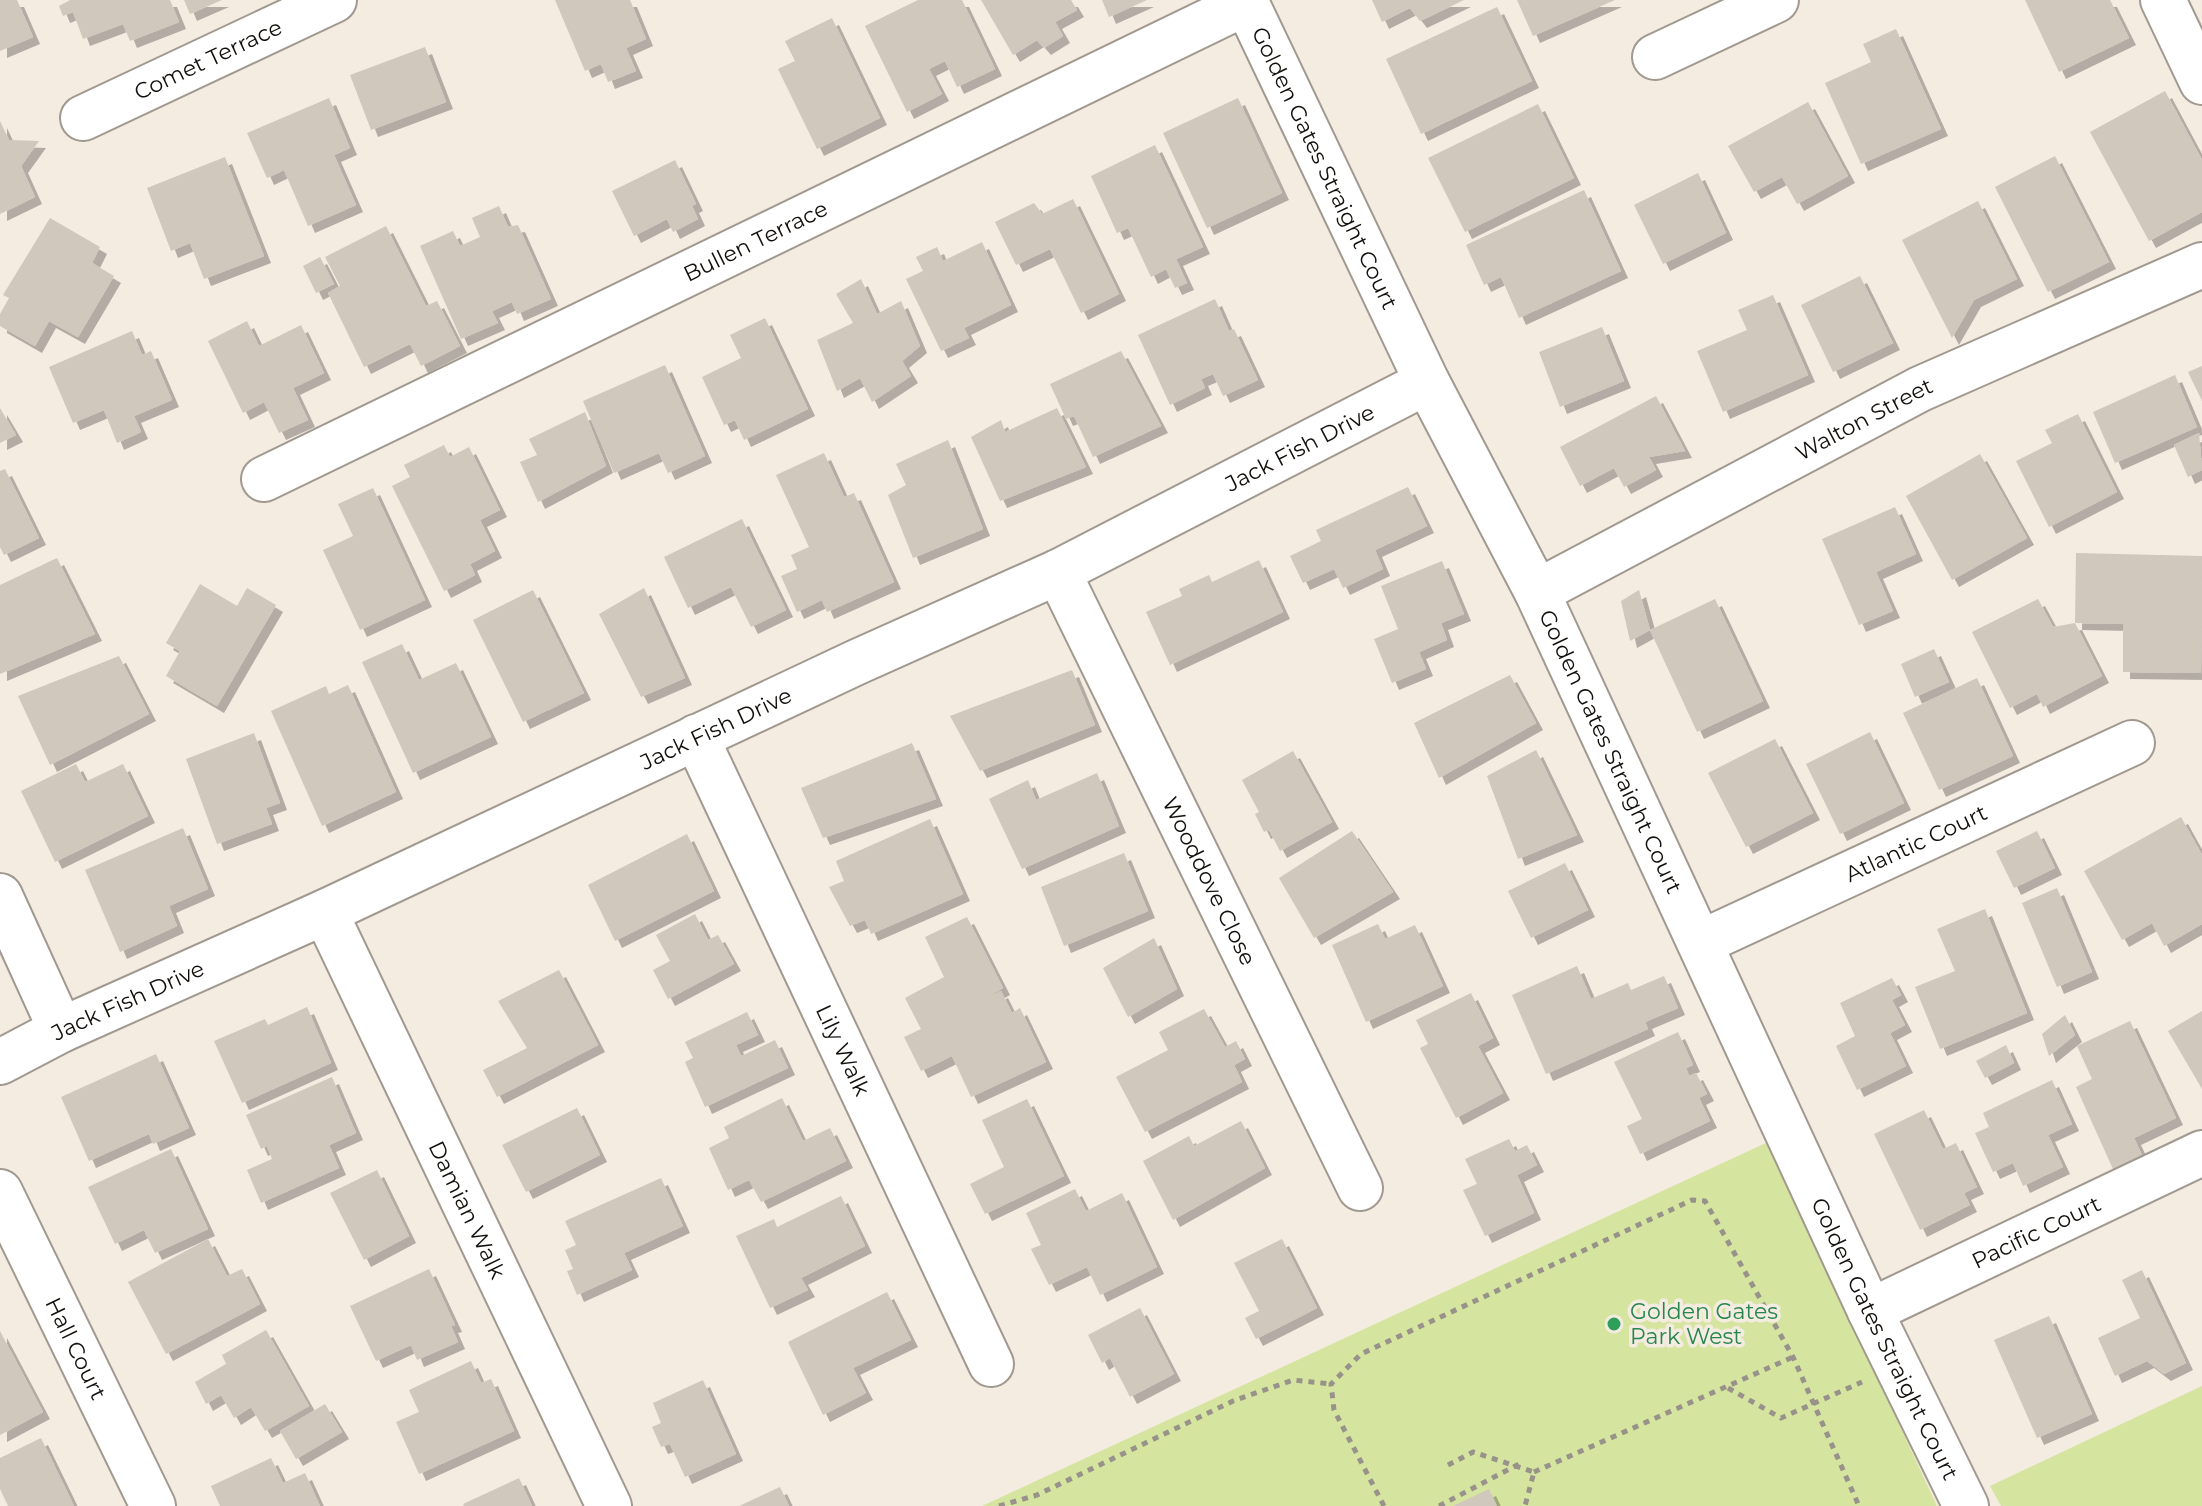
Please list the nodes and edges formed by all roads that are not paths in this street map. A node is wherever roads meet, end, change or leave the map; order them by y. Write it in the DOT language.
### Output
graph roads {
  1 [pos="334,0"];
  2 [pos="1776,0"];
  3 [pos="2163,0"];
  4 [pos="1246,1"];
  5 [pos="1655,57"];
  6 [pos="2202,82"];
  7 [pos="83,118"];
  8 [pos="2202,265"];
  9 [pos="1427,382"];
  10 [pos="264,479"];
  11 [pos="1058,572"];
  12 [pos="1537,592"];
  13 [pos="696,737"];
  14 [pos="2132,743"];
  15 [pos="0,896"];
  16 [pos="325,912"];
  17 [pos="1700,943"];
  18 [pos="61,1030"];
  19 [pos="0,1062"];
  20 [pos="2202,1153"];
  21 [pos="1360,1188"];
  22 [pos="0,1192"];
  23 [pos="1870,1311"];
  24 [pos="991,1364"];
  25 [pos="153,1506"];
  26 [pos="609,1506"];
  27 [pos="1966,1506"];
  1 -- 7 [label="street, Comet Terrace"];
  2 -- 5 [label="street"];
  3 -- 6 [label="street"];
  4 -- 9 [label="street, Golden Gates Straight Court"];
  4 -- 10 [label="street, Bullen Terrace"];
  8 -- 12 [label="street, Walton Street"];
  9 -- 11 [label="street, Jack Fish Drive"];
  9 -- 12 [label="street, Golden Gates Straight Court"];
  11 -- 13 [label="street, Jack Fish Drive"];
  11 -- 21 [label="street, Wooddove Close"];
  12 -- 17 [label="street, Golden Gates Straight Court"];
  13 -- 16 [label="street, Jack Fish Drive"];
  13 -- 24 [label="street, Lily Walk"];
  14 -- 17 [label="street, Atlantic Court"];
  15 -- 18 [label="street"];
  16 -- 18 [label="street, Jack Fish Drive"];
  16 -- 26 [label="street, Damian Walk"];
  17 -- 23 [label="street, Golden Gates Straight Court"];
  18 -- 19 [label="street, Jack Fish Drive"];
  20 -- 23 [label="street, Pacific Court"];
  22 -- 25 [label="street, Hall Court"];
  23 -- 27 [label="street, Golden Gates Straight Court"];
}
